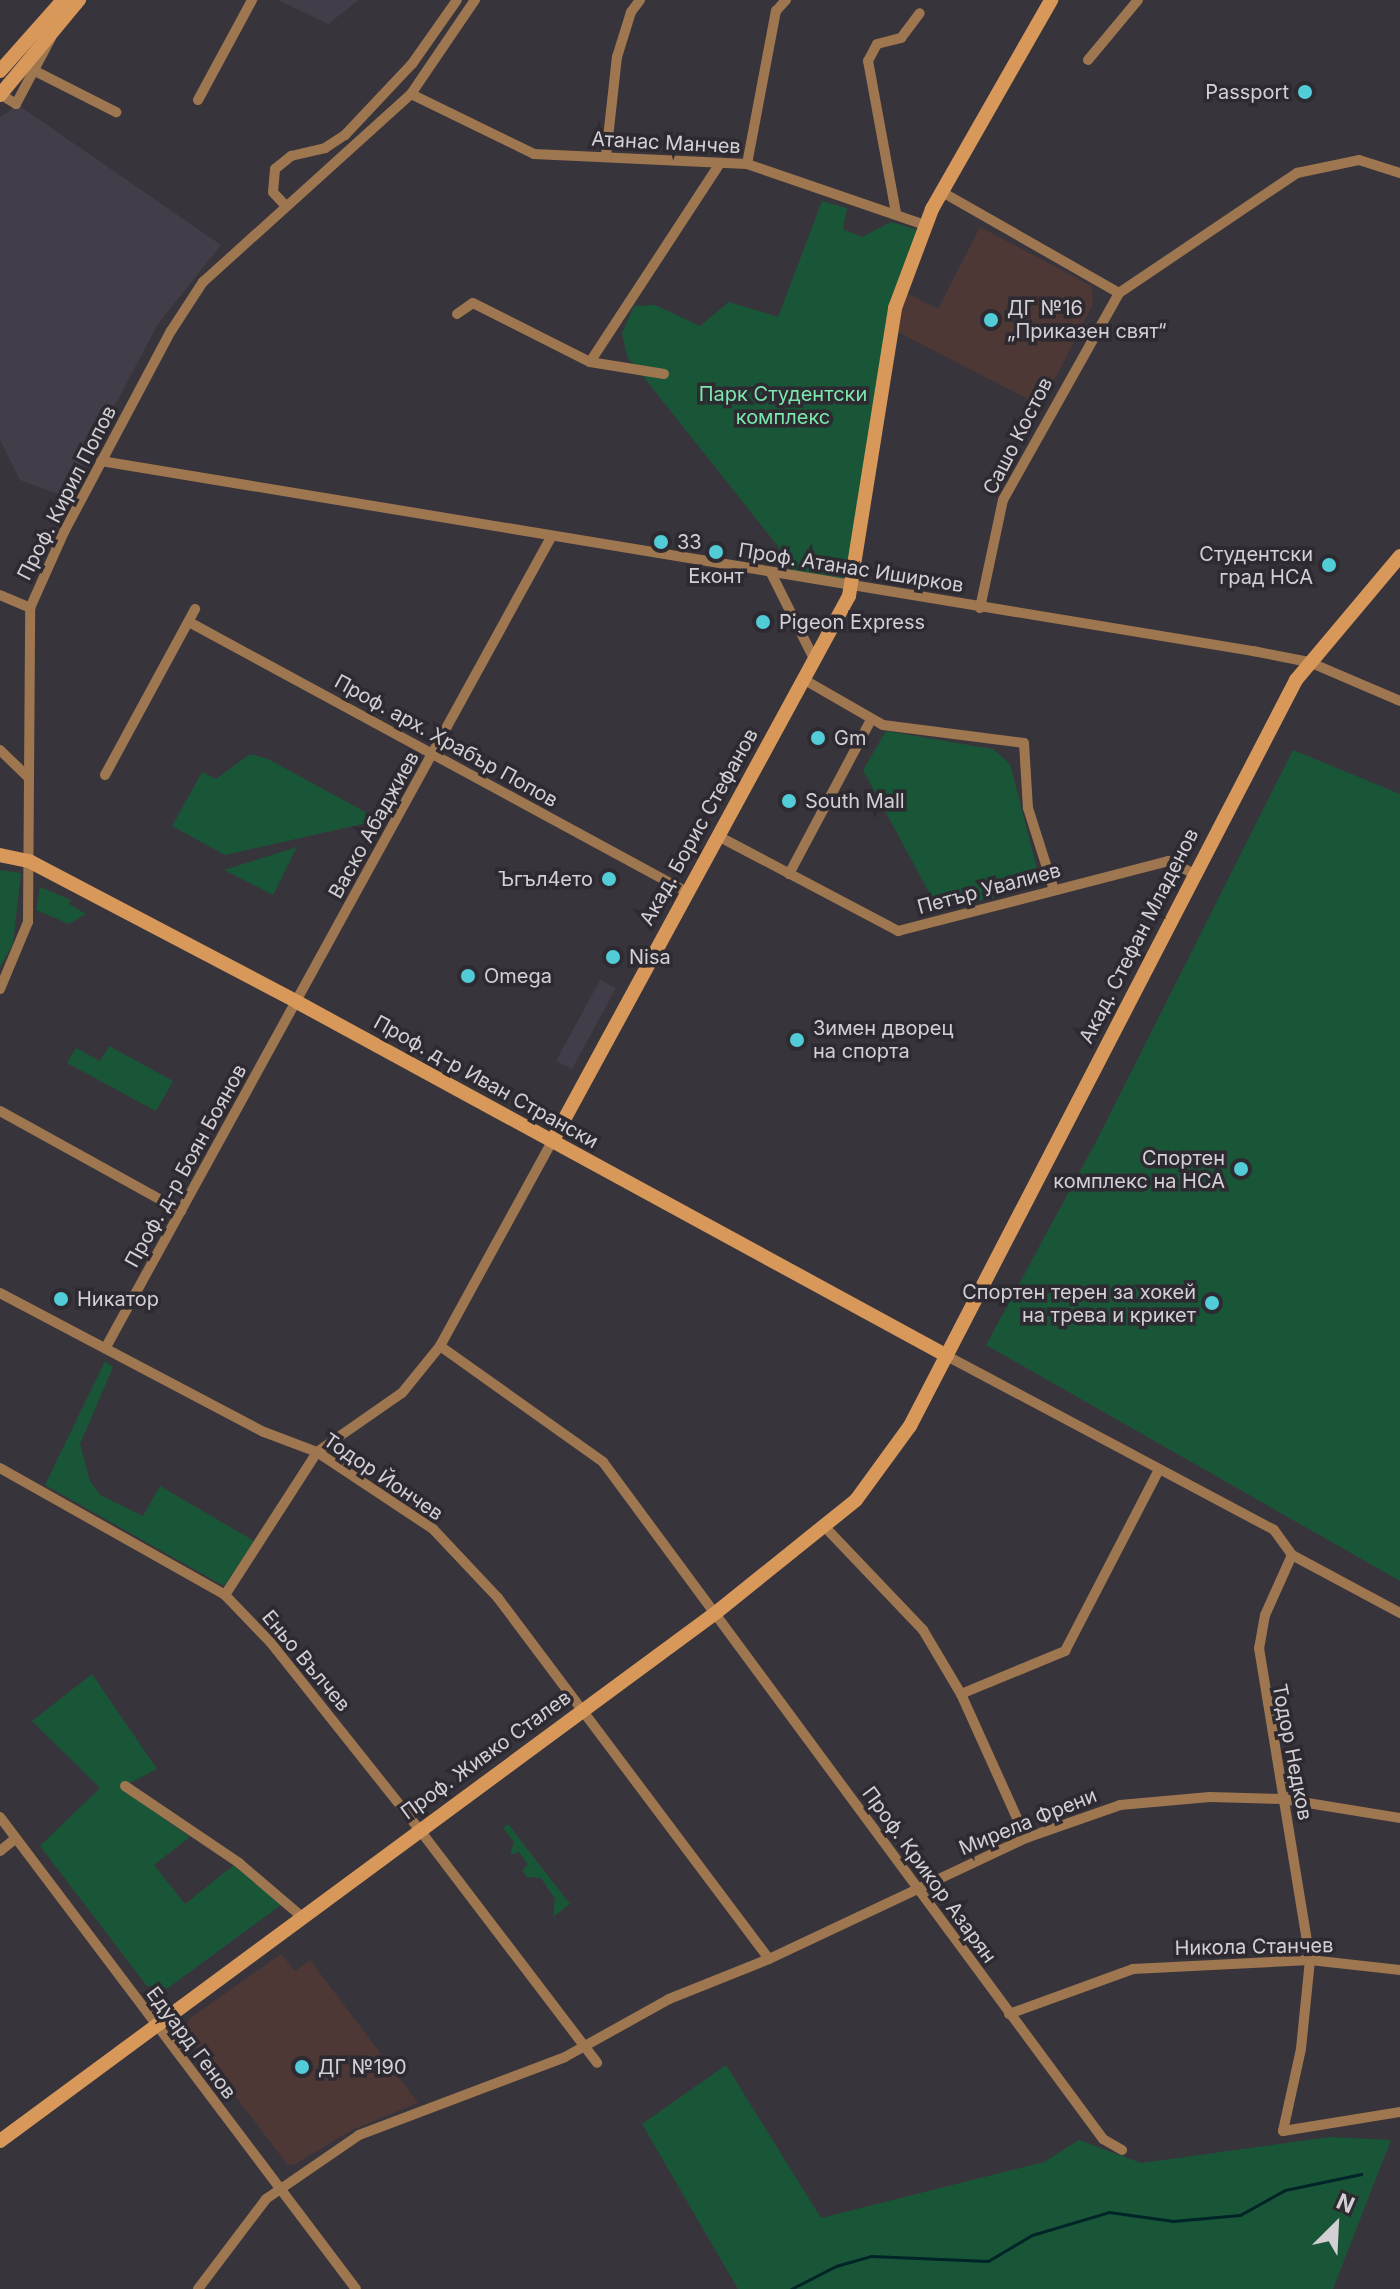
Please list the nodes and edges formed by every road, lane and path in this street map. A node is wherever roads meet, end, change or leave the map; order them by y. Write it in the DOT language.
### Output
graph roads {
  1 [pos="63,0"];
  2 [pos="79,0"];
  3 [pos="252,0"];
  4 [pos="457,0"];
  5 [pos="475,0"];
  6 [pos="640,0"];
  7 [pos="786,0"];
  8 [pos="1051,0"];
  9 [pos="1138,0"];
  10 [pos="920,13"];
  11 [pos="53,35"];
  12 [pos="1088,60"];
  13 [pos="0,71"];
  14 [pos="37,72"];
  15 [pos="0,94"];
  16 [pos="411,94"];
  17 [pos="198,100"];
  18 [pos="116,112"];
  19 [pos="606,156"];
  20 [pos="720,163"];
  21 [pos="747,164"];
  22 [pos="1400,173"];
  23 [pos="942,192"];
  24 [pos="284,204"];
  25 [pos="896,213"];
  26 [pos="925,225"];
  27 [pos="1119,293"];
  28 [pos="457,314"];
  29 [pos="590,362"];
  30 [pos="664,374"];
  31 [pos="101,461"];
  32 [pos="550,539"];
  33 [pos="1400,556"];
  34 [pos="771,573"];
  35 [pos="852,587"];
  36 [pos="0,595"];
  37 [pos="30,608"];
  38 [pos="980,608"];
  39 [pos="195,609"];
  40 [pos="189,622"];
  41 [pos="814,659"];
  42 [pos="1309,662"];
  43 [pos="803,679"];
  44 [pos="1400,701"];
  45 [pos="871,720"];
  46 [pos="0,750"];
  47 [pos="434,755"];
  48 [pos="105,775"];
  49 [pos="28,777"];
  50 [pos="718,836"];
  51 [pos="0,855"];
  52 [pos="29,861"];
  53 [pos="1193,873"];
  54 [pos="789,874"];
  55 [pos="1054,890"];
  56 [pos="687,892"];
  57 [pos="0,989"];
  58 [pos="297,1002"];
  59 [pos="0,1111"];
  60 [pos="553,1140"];
  61 [pos="181,1211"];
  62 [pos="0,1293"];
  63 [pos="440,1346"];
  64 [pos="106,1347"];
  65 [pos="947,1356"];
  66 [pos="317,1452"];
  67 [pos="0,1468"];
  68 [pos="1159,1470"];
  69 [pos="824,1526"];
  70 [pos="1292,1555"];
  71 [pos="225,1595"];
  72 [pos="718,1611"];
  73 [pos="1400,1613"];
  74 [pos="961,1694"];
  75 [pos="581,1711"];
  76 [pos="125,1786"];
  77 [pos="1283,1799"];
  78 [pos="0,1817"];
  79 [pos="1400,1818"];
  80 [pos="419,1829"];
  81 [pos="1026,1838"];
  82 [pos="15,1839"];
  83 [pos="0,1851"];
  84 [pos="917,1890"];
  85 [pos="301,1916"];
  86 [pos="769,1959"];
  87 [pos="1310,1960"];
  88 [pos="1400,1970"];
  89 [pos="1009,2014"];
  90 [pos="153,2024"];
  91 [pos="587,2045"];
  92 [pos="597,2063"];
  93 [pos="1400,2112"];
  94 [pos="0,2141"];
  95 [pos="1122,2150"];
  96 [pos="278,2187"];
  97 [pos="198,2289"];
  98 [pos="356,2289"];
  1 -- 13 [label="street"];
  2 -- 11 [label="street"];
  3 -- 17 [label="street"];
  4 -- 24 [label="street"];
  5 -- 16 [label="street, Проф. Кирил Попов"];
  6 -- 19 [label="street"];
  7 -- 21 [label="street"];
  8 -- 23 [label="street, Акад. Борис Стефанов"];
  9 -- 12 [label="street"];
  10 -- 25 [label="street"];
  11 -- 14 [label="street"];
  11 -- 15 [label="street"];
  14 -- 15 [label="street"];
  14 -- 18 [label="street"];
  16 -- 19 [label="street, Атанас Манчев"];
  16 -- 24 [label="street, Проф. Кирил Попов"];
  19 -- 20 [label="street, Атанас Манчев"];
  20 -- 21 [label="street, Атанас Манчев"];
  20 -- 29 [label="street"];
  21 -- 25 [label="street, Атанас Манчев"];
  22 -- 27 [label="street"];
  23 -- 26 [label="street, Акад. Борис Стефанов"];
  23 -- 27 [label="street"];
  24 -- 31 [label="street, Проф. Кирил Попов"];
  25 -- 26 [label="street, Атанас Манчев"];
  26 -- 35 [label="street, Акад. Борис Стефанов"];
  27 -- 38 [label="street, Сашо Костов"];
  28 -- 29 [label="street"];
  29 -- 30 [label="street"];
  31 -- 32 [label="street, Проф. Атанас Иширков"];
  31 -- 37 [label="street, Проф. Кирил Попов"];
  32 -- 34 [label="street, Проф. Атанас Иширков"];
  32 -- 47 [label="street, Васко Абаджиев"];
  33 -- 42 [label="street, Акад. Стефан Младенов"];
  34 -- 35 [label="street, Проф. Атанас Иширков"];
  34 -- 41 [label="street"];
  35 -- 38 [label="street, Проф. Атанас Иширков"];
  35 -- 41 [label="street, Акад. Борис Стефанов"];
  36 -- 37 [label="street"];
  37 -- 49 [label="street, Проф. Кирил Попов"];
  38 -- 42 [label="street, Проф. Атанас Иширков"];
  39 -- 40 [label="street"];
  40 -- 47 [label="street, Проф. арх. Храбър Попов"];
  40 -- 48 [label="street"];
  41 -- 43 [label="street, Акад. Борис Стефанов"];
  42 -- 44 [label="street, Проф. Атанас Иширков"];
  42 -- 53 [label="street, Акад. Стефан Младенов"];
  43 -- 45 [label="street"];
  43 -- 50 [label="street, Акад. Борис Стефанов"];
  45 -- 54 [label="street"];
  45 -- 55 [label="street"];
  46 -- 49 [label="street"];
  47 -- 56 [label="street, Проф. арх. Храбър Попов"];
  47 -- 58 [label="street, Васко Абаджиев"];
  49 -- 52 [label="street, Проф. Кирил Попов"];
  50 -- 54 [label="street, Петър Увалиев"];
  50 -- 56 [label="street, Акад. Борис Стефанов"];
  51 -- 52 [label="street, Проф. д-р Иван Странски"];
  52 -- 57 [label="street, Проф. Кирил Попов"];
  52 -- 58 [label="street, Проф. д-р Иван Странски"];
  53 -- 55 [label="street, Петър Увалиев"];
  53 -- 65 [label="street, Акад. Стефан Младенов"];
  54 -- 55 [label="street, Петър Увалиев"];
  56 -- 60 [label="street, Акад. Борис Стефанов"];
  58 -- 60 [label="street, Проф. д-р Иван Странски"];
  58 -- 61 [label="street, Проф. д-р Боян Боянов"];
  59 -- 61 [label="street"];
  60 -- 63 [label="street, Акад. Борис Стефанов"];
  60 -- 65 [label="street, Проф. д-р Иван Странски"];
  61 -- 64 [label="street, Проф. д-р Боян Боянов"];
  62 -- 64 [label="street, Тодор Йончев"];
  63 -- 66 [label="street, Акад. Борис Стефанов"];
  63 -- 72 [label="street, Проф. Крикор Азарян"];
  64 -- 66 [label="street, Тодор Йончев"];
  65 -- 68 [label="street"];
  65 -- 69 [label="street, Проф. Живко Сталев"];
  66 -- 71 [label="street, Акад. Борис Стефанов"];
  66 -- 75 [label="street, Тодор Йончев"];
  67 -- 71 [label="street, Еньо Вълчев"];
  68 -- 70 [label="street"];
  68 -- 74 [label="street"];
  69 -- 72 [label="street, Проф. Живко Сталев"];
  69 -- 74 [label="street"];
  70 -- 73 [label="street"];
  70 -- 77 [label="street, Тодор Недков"];
  71 -- 80 [label="street, Еньо Вълчев"];
  72 -- 75 [label="street, Проф. Живко Сталев"];
  72 -- 84 [label="street, Проф. Крикор Азарян"];
  74 -- 81 [label="street"];
  75 -- 80 [label="street, Проф. Живко Сталев"];
  75 -- 86 [label="street, Тодор Йончев"];
  76 -- 85 [label="street"];
  77 -- 79 [label="street, Мирела Френи"];
  77 -- 81 [label="street, Мирела Френи"];
  77 -- 87 [label="street, Тодор Недков"];
  78 -- 82 [label="street, Едуард Генов"];
  80 -- 85 [label="street, Проф. Живко Сталев"];
  80 -- 91 [label="street, Еньо Вълчев"];
  81 -- 84 [label="street, Мирела Френи"];
  82 -- 83 [label="street"];
  82 -- 90 [label="street, Едуард Генов"];
  84 -- 86 [label="street, Мирела Френи"];
  84 -- 89 [label="street, Проф. Крикор Азарян"];
  85 -- 90 [label="street, Проф. Живко Сталев"];
  86 -- 91 [label="street, Мирела Френи"];
  87 -- 88 [label="street, Никола Станчев"];
  87 -- 89 [label="street, Никола Станчев"];
  87 -- 93 [label="street, Тодор Недков"];
  89 -- 95 [label="street, Проф. Крикор Азарян"];
  90 -- 94 [label="street, Проф. Живко Сталев"];
  90 -- 96 [label="street, Едуард Генов"];
  91 -- 92 [label="street, Еньо Вълчев"];
  91 -- 96 [label="street, Мирела Френи"];
  96 -- 97 [label="street"];
  96 -- 98 [label="street, Едуард Генов"];
}
